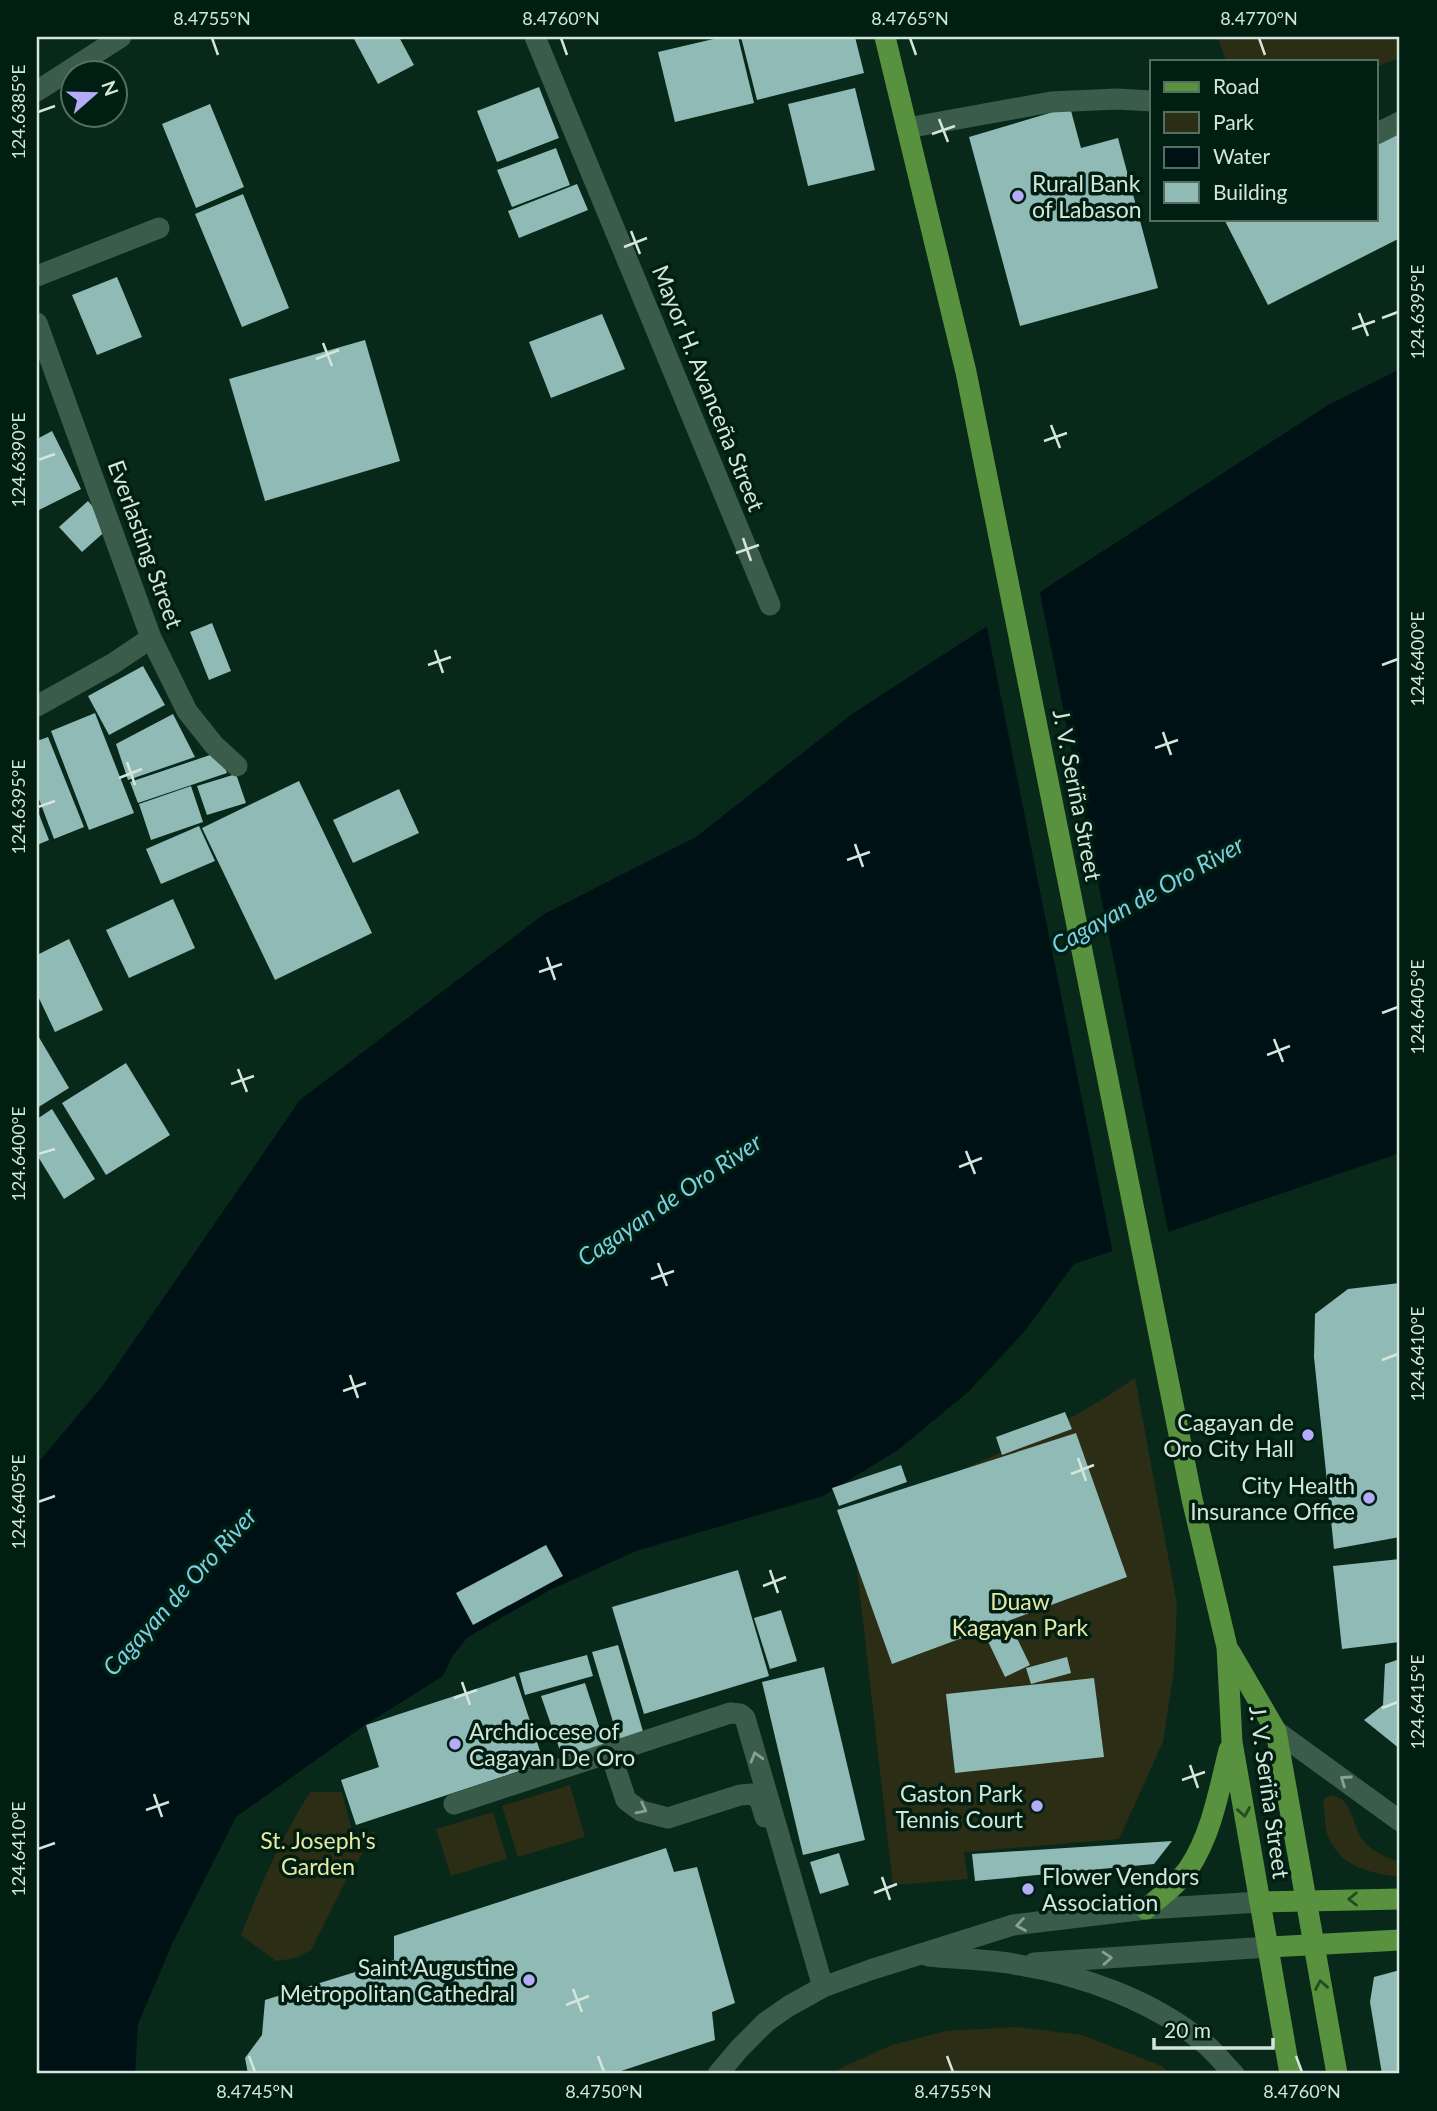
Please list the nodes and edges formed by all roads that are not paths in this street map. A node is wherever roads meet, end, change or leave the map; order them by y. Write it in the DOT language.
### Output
graph roads {
  1 [pos="121,37"];
  2 [pos="536,37"];
  3 [pos="885,37"];
  4 [pos="37,91"];
  5 [pos="1150,101"];
  6 [pos="1400,122"];
  7 [pos="907,128"];
  8 [pos="1378,133"];
  9 [pos="159,228"];
  10 [pos="37,276"];
  11 [pos="37,323"];
  12 [pos="770,605"];
  13 [pos="152,638"];
  14 [pos="37,706"];
  15 [pos="236,766"];
  16 [pos="1227,1647"];
  17 [pos="1276,1731"];
  18 [pos="1231,1742"];
  19 [pos="610,1752"];
  20 [pos="454,1804"];
  21 [pos="1400,1821"];
  22 [pos="1400,1899"];
  23 [pos="1307,1900"];
  24 [pos="1260,1902"];
  25 [pos="1146,1909"];
  26 [pos="1400,1940"];
  27 [pos="1313,1943"];
  28 [pos="1268,1947"];
  29 [pos="918,1955"];
  30 [pos="1014,1964"];
  31 [pos="819,1989"];
  32 [pos="718,2074"];
  33 [pos="1234,2074"];
  34 [pos="1290,2074"];
  35 [pos="1337,2074"];
  1 -- 4 [label="street"];
  2 -- 12 [label="street, Mayor H. Avanceña Street"];
  3 -- 7 [label="main road, J. V. Seriña Street"];
  5 -- 7 [label="street"];
  6 -- 8 [label="street"];
  7 -- 16 [label="main road, J. V. Seriña Street"];
  9 -- 10 [label="street"];
  11 -- 13 [label="street, Everlasting Street"];
  13 -- 14 [label="street"];
  13 -- 15 [label="street, Everlasting Street"];
  16 -- 17 [label="main road, J. V. Seriña Street"];
  16 -- 18 [label="main road, J. V. Seriña Street"];
  21 -- 17 [label="street, one-way"];
  17 -- 23 [label="main road, J. V. Seriña Street"];
  18 -- 24 [label="main road, J. V. Seriña Street, one-way"];
  18 -- 25 [label="main road"];
  19 -- 20 [label="street"];
  19 -- 31 [label="street, one-way"];
  31 -- 19 [label="street, one-way"];
  22 -- 23 [label="main road, one-way"];
  23 -- 24 [label="main road"];
  23 -- 27 [label="main road, J. V. Seriña Street"];
  24 -- 25 [label="street"];
  24 -- 28 [label="main road, J. V. Seriña Street"];
  25 -- 29 [label="street, one-way"];
  26 -- 27 [label="main road"];
  27 -- 28 [label="main road"];
  35 -- 27 [label="main road, J. V. Seriña Street, one-way"];
  30 -- 28 [label="street, one-way"];
  28 -- 34 [label="main road, J. V. Seriña Street"];
  29 -- 30 [label="street"];
  29 -- 31 [label="street"];
  30 -- 33 [label="street"];
  31 -- 32 [label="street"];
}
